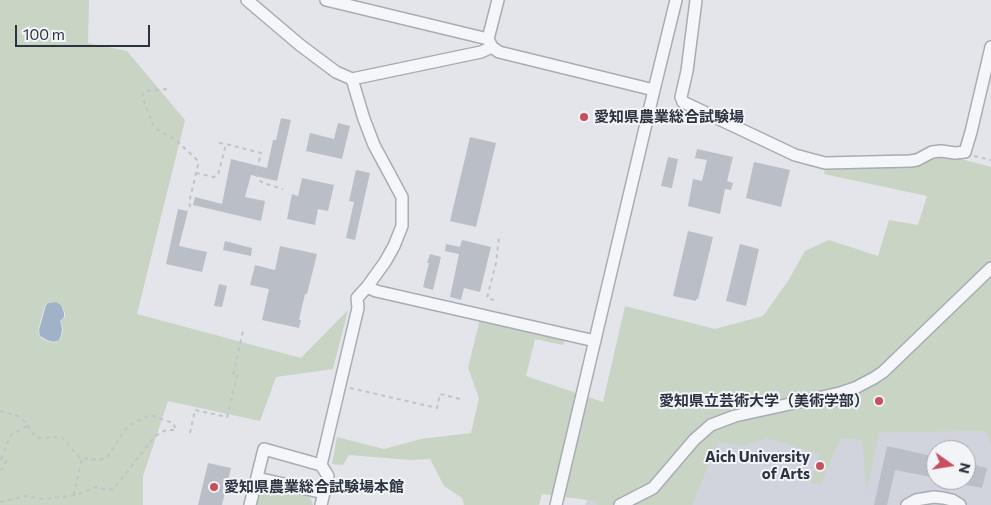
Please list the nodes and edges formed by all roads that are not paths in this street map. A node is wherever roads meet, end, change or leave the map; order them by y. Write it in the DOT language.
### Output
graph roads {
  1 [pos="246,0"];
  2 [pos="326,0"];
  3 [pos="498,0"];
  4 [pos="676,0"];
  5 [pos="696,0"];
  6 [pos="351,3"];
  7 [pos="490,43"];
  8 [pos="991,47"];
  9 [pos="352,79"];
  10 [pos="654,90"];
  11 [pos="991,268"];
  12 [pos="367,287"];
  13 [pos="595,341"];
  14 [pos="322,465"];
  15 [pos="256,478"];
  16 [pos="324,493"];
  17 [pos="250,505"];
  18 [pos="321,505"];
  19 [pos="556,505"];
  20 [pos="620,505"];
  21 [pos="907,505"];
  22 [pos="960,505"];
  1 -- 9 [label="street"];
  2 -- 6 [label="street"];
  3 -- 7 [label="street"];
  4 -- 10 [label="street"];
  5 -- 8 [label="street"];
  6 -- 7 [label="street"];
  7 -- 9 [label="street"];
  7 -- 10 [label="street"];
  9 -- 12 [label="street"];
  10 -- 13 [label="street"];
  11 -- 20 [label="street"];
  12 -- 13 [label="street"];
  12 -- 14 [label="street"];
  13 -- 19 [label="street"];
  14 -- 15 [label="street"];
  14 -- 16 [label="street"];
  15 -- 16 [label="street"];
  15 -- 17 [label="street"];
  16 -- 18 [label="street"];
  21 -- 22 [label="street"];
}
